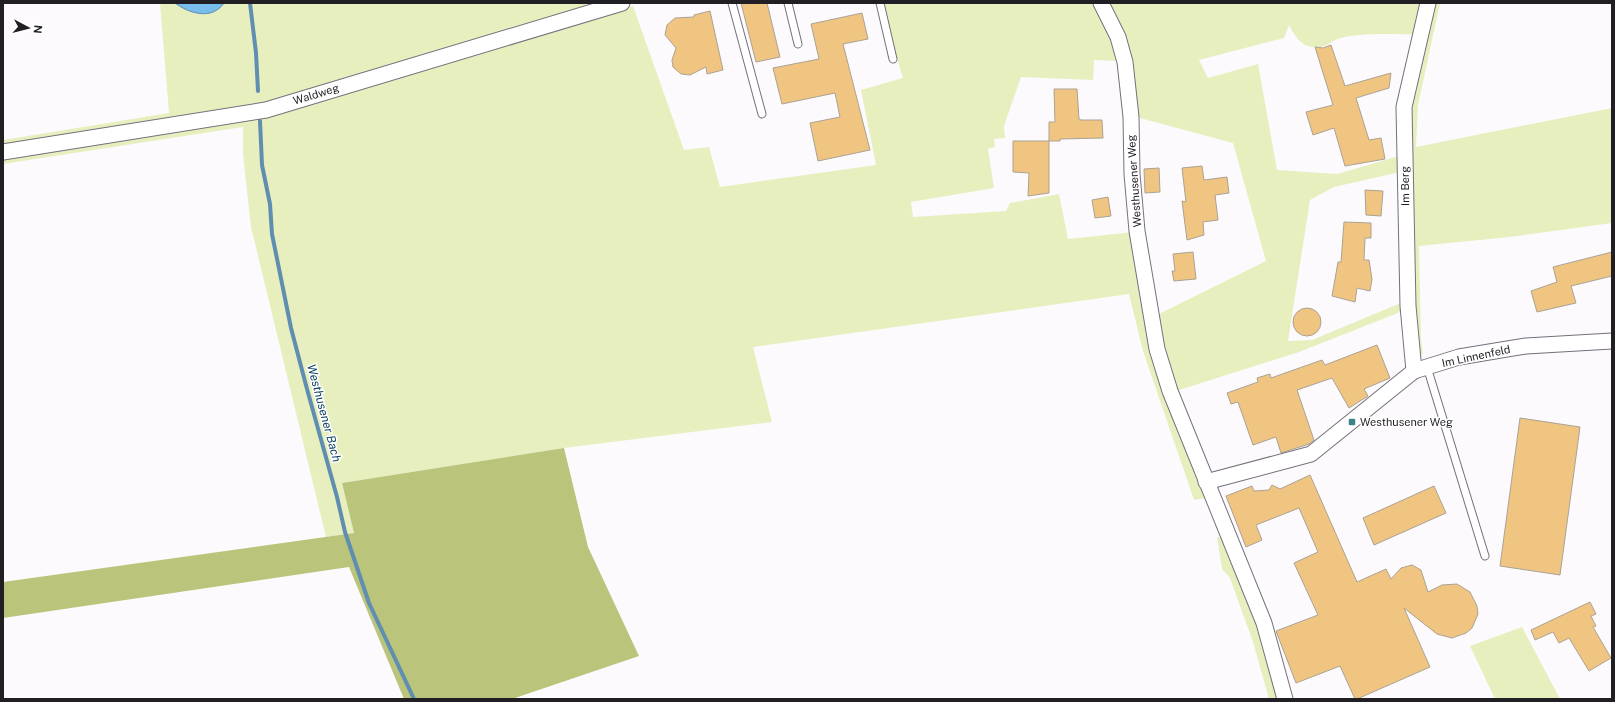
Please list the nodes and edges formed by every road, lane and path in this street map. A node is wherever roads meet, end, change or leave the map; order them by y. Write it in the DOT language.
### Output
graph roads {
  1 [pos="622,3"];
  2 [pos="732,3"];
  3 [pos="788,3"];
  4 [pos="880,3"];
  5 [pos="1101,3"];
  6 [pos="1428,3"];
  7 [pos="798,44"];
  8 [pos="893,59"];
  9 [pos="762,114"];
  10 [pos="3,152"];
  11 [pos="1612,341"];
  12 [pos="1420,369"];
  13 [pos="1206,482"];
  14 [pos="1485,556"];
  15 [pos="1286,699"];
  1 -- 10 [label="street, Waldweg"];
  2 -- 9 [label="lane"];
  3 -- 7 [label="lane"];
  4 -- 8 [label="lane"];
  5 -- 13 [label="street, Westhusener Weg"];
  6 -- 12 [label="street, Im Berg"];
  11 -- 12 [label="street, Im Linnenfeld"];
  12 -- 13 [label="street, Im Linnenfeld"];
  12 -- 14 [label="lane"];
  13 -- 15 [label="street, Westhusener Weg"];
}
